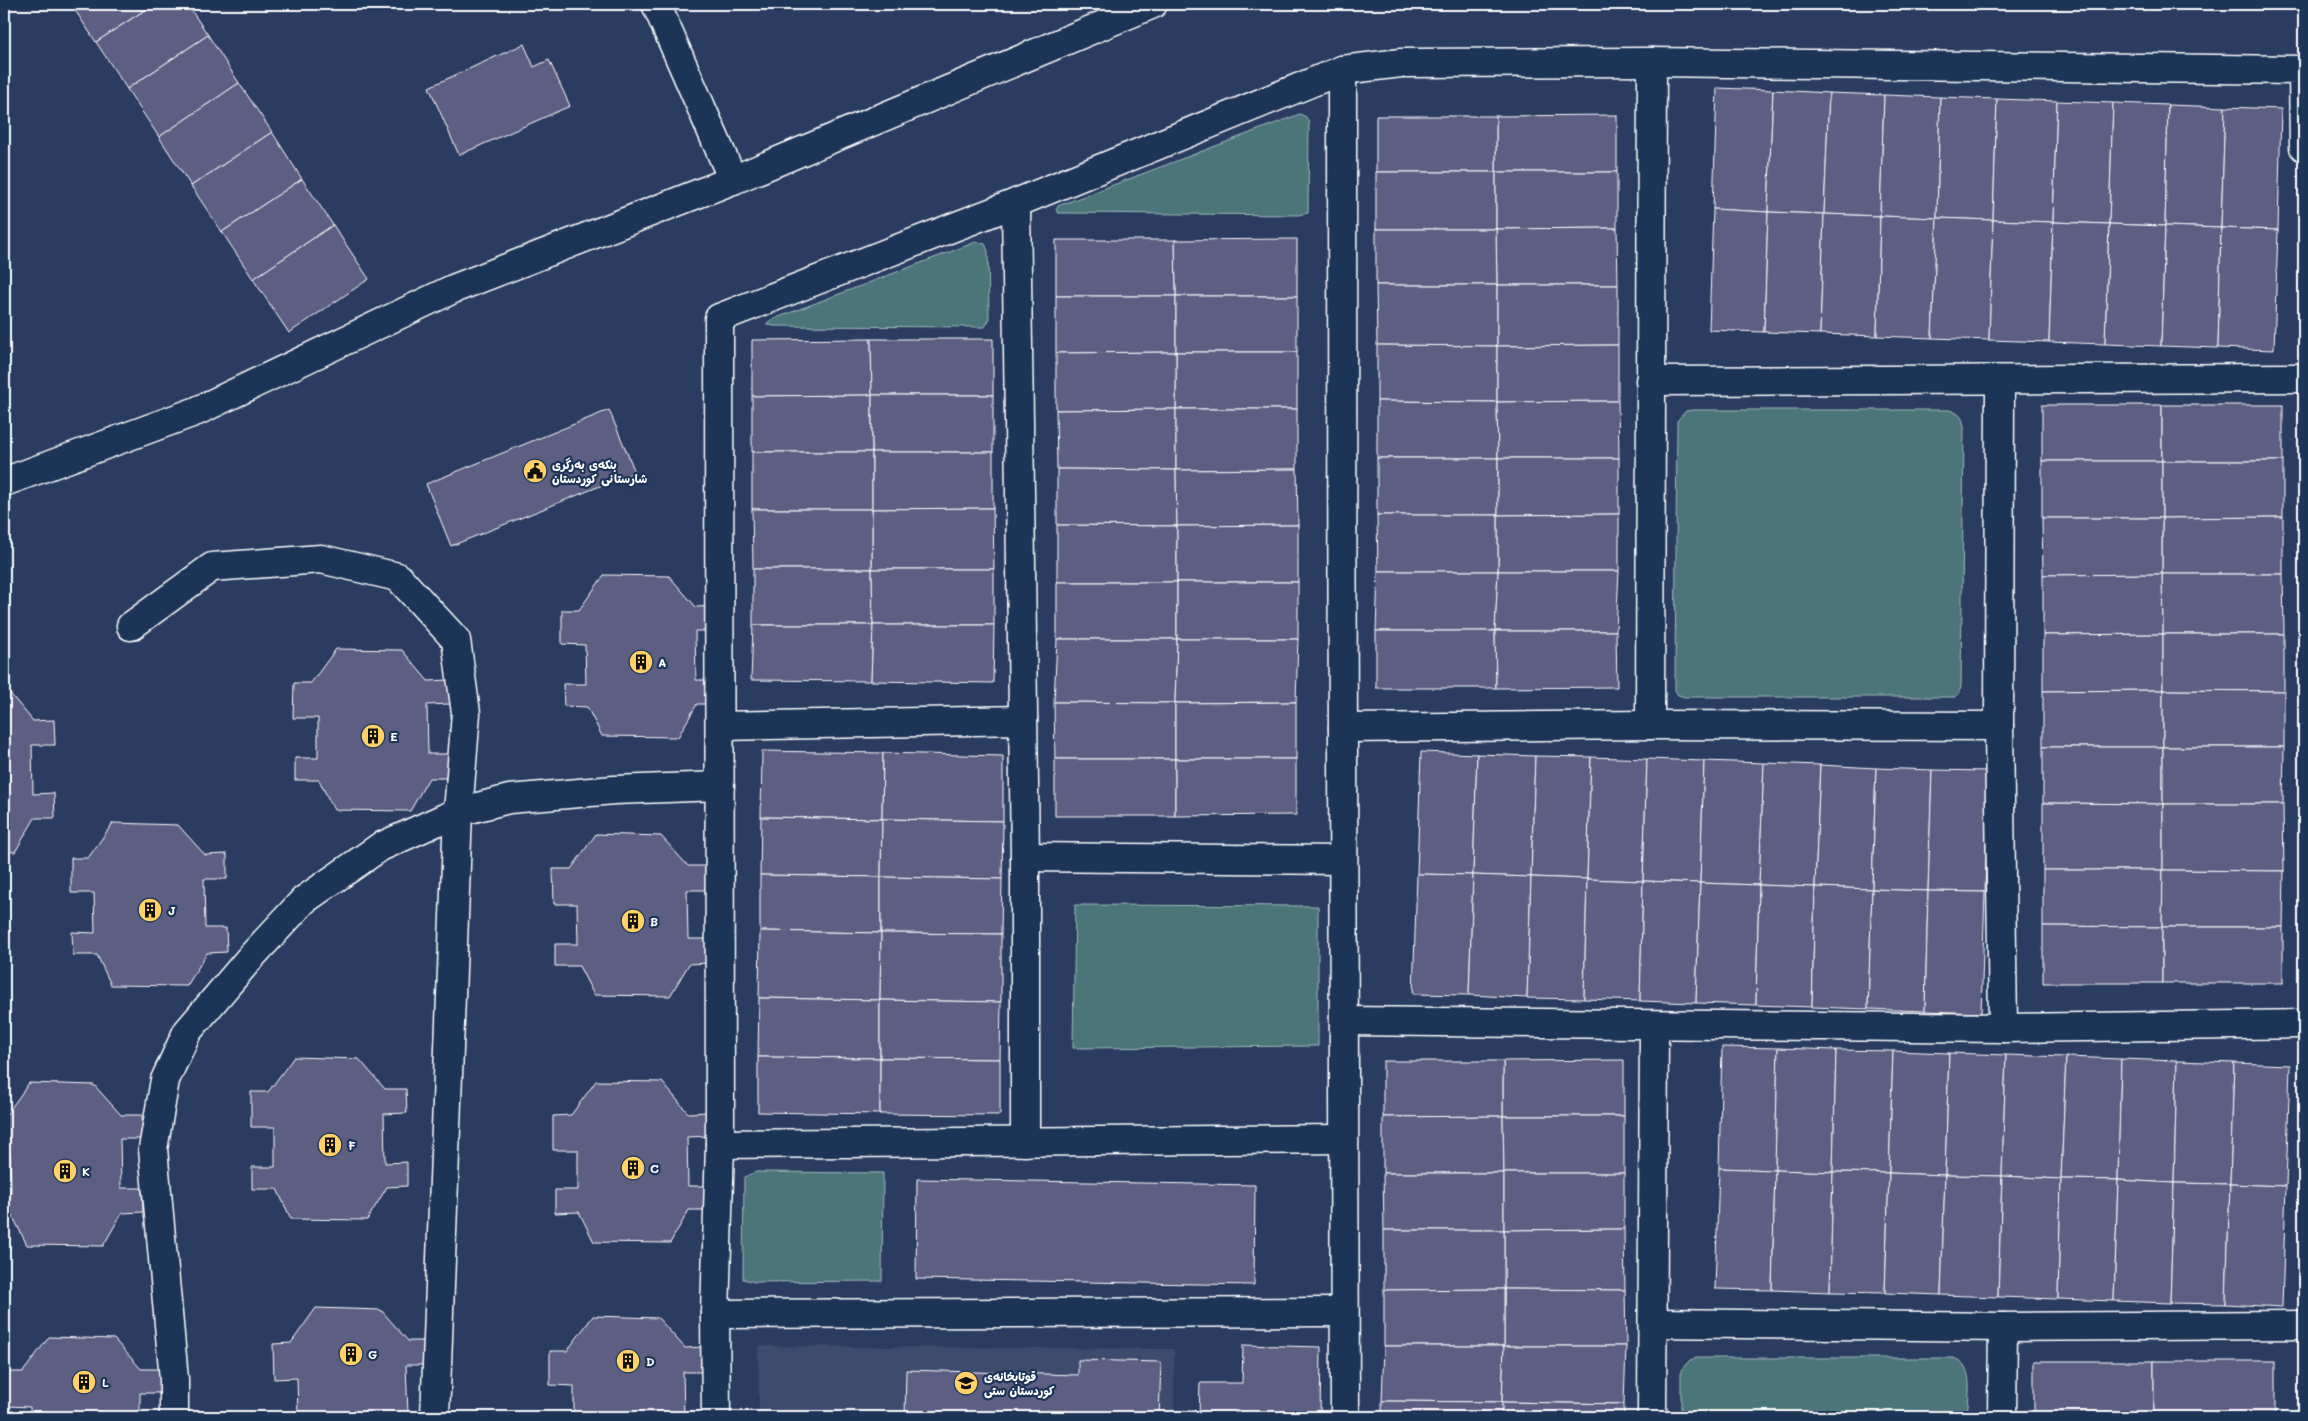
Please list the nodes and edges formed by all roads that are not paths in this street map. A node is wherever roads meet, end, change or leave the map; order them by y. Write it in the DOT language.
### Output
graph roads {
  1 [pos="656,4"];
  2 [pos="1153,4"];
  3 [pos="1652,62"];
  4 [pos="1342,70"];
  5 [pos="2304,147"];
  6 [pos="733,180"];
  7 [pos="1016,203"];
  8 [pos="2304,378"];
  9 [pos="2000,380"];
  10 [pos="1650,381"];
  11 [pos="4,482"];
  12 [pos="131,626"];
  13 [pos="1023,720"];
  14 [pos="1650,725"];
  15 [pos="720,726"];
  16 [pos="1999,726"];
  17 [pos="1343,728"];
  18 [pos="720,786"];
  19 [pos="458,812"];
  20 [pos="1025,857"];
  21 [pos="1341,860"];
  22 [pos="1344,1021"];
  23 [pos="2304,1024"];
  24 [pos="1654,1025"];
  25 [pos="2003,1028"];
  26 [pos="1343,1139"];
  27 [pos="1025,1142"];
  28 [pos="720,1144"];
  29 [pos="1344,1312"];
  30 [pos="715,1314"];
  31 [pos="1654,1323"];
  32 [pos="2304,1325"];
  33 [pos="2003,1327"];
  34 [pos="174,1417"];
  35 [pos="435,1417"];
  36 [pos="716,1417"];
  37 [pos="1345,1417"];
  38 [pos="1652,1417"];
  39 [pos="2002,1417"];
  1 -- 6 [label="street"];
  2 -- 6 [label="street"];
  3 -- 4 [label="street"];
  3 -- 5 [label="street"];
  3 -- 10 [label="street"];
  4 -- 7 [label="street"];
  4 -- 17 [label="street"];
  6 -- 11 [label="street"];
  7 -- 13 [label="street"];
  7 -- 15 [label="street"];
  8 -- 9 [label="street"];
  9 -- 10 [label="street"];
  9 -- 16 [label="street"];
  10 -- 14 [label="street"];
  12 -- 19 [label="street"];
  13 -- 15 [label="street"];
  13 -- 20 [label="street"];
  14 -- 16 [label="street"];
  14 -- 17 [label="street"];
  15 -- 18 [label="street"];
  16 -- 25 [label="street"];
  17 -- 21 [label="street"];
  18 -- 19 [label="street"];
  18 -- 28 [label="street"];
  19 -- 34 [label="street"];
  19 -- 35 [label="street"];
  20 -- 21 [label="street"];
  20 -- 27 [label="street"];
  21 -- 22 [label="street"];
  22 -- 24 [label="street"];
  22 -- 26 [label="street"];
  23 -- 25 [label="street"];
  24 -- 25 [label="street"];
  24 -- 31 [label="street"];
  26 -- 27 [label="street"];
  26 -- 29 [label="street"];
  27 -- 28 [label="street"];
  28 -- 30 [label="street"];
  29 -- 30 [label="street"];
  29 -- 37 [label="street"];
  30 -- 36 [label="street"];
  31 -- 33 [label="street"];
  31 -- 38 [label="street"];
  32 -- 33 [label="street"];
  33 -- 39 [label="street"];
}
